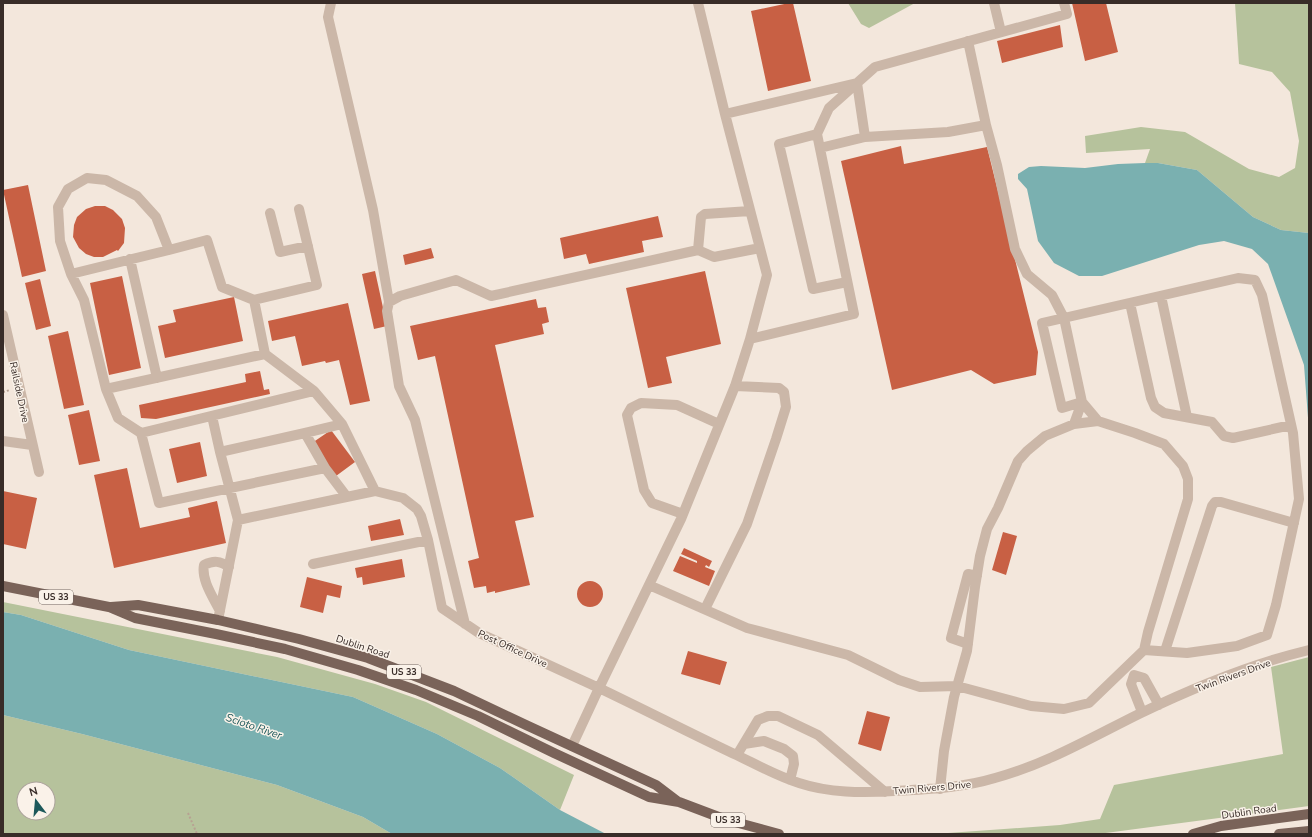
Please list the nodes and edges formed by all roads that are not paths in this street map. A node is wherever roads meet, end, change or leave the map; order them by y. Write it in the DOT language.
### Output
graph roads {
  1 [pos="331,3"];
  2 [pos="698,3"];
  3 [pos="994,3"];
  4 [pos="1064,3"];
  5 [pos="1001,32"];
  6 [pos="968,41"];
  7 [pos="857,83"];
  8 [pos="725,114"];
  9 [pos="986,125"];
  10 [pos="817,134"];
  11 [pos="865,137"];
  12 [pos="820,148"];
  13 [pos="299,209"];
  14 [pos="750,211"];
  15 [pos="270,213"];
  16 [pos="308,246"];
  17 [pos="760,248"];
  18 [pos="169,250"];
  19 [pos="698,250"];
  20 [pos="130,259"];
  21 [pos="71,274"];
  22 [pos="847,282"];
  23 [pos="1161,296"];
  24 [pos="254,300"];
  25 [pos="389,302"];
  26 [pos="1130,303"];
  27 [pos="3,315"];
  28 [pos="1064,318"];
  29 [pos="750,339"];
  30 [pos="265,354"];
  31 [pos="157,378"];
  32 [pos="735,386"];
  33 [pos="106,389"];
  34 [pos="314,391"];
  35 [pos="1082,402"];
  36 [pos="212,416"];
  37 [pos="1187,417"];
  38 [pos="1098,421"];
  39 [pos="342,424"];
  40 [pos="720,424"];
  41 [pos="1074,424"];
  42 [pos="1291,425"];
  43 [pos="141,432"];
  44 [pos="305,433"];
  45 [pos="3,441"];
  46 [pos="32,445"];
  47 [pos="220,452"];
  48 [pos="325,468"];
  49 [pos="39,472"];
  50 [pos="230,487"];
  51 [pos="375,491"];
  52 [pos="347,497"];
  53 [pos="683,514"];
  54 [pos="238,520"];
  55 [pos="1294,523"];
  56 [pos="428,540"];
  57 [pos="313,564"];
  58 [pos="229,567"];
  59 [pos="977,576"];
  60 [pos="649,585"];
  61 [pos="3,586"];
  62 [pos="109,607"];
  63 [pos="705,609"];
  64 [pos="219,616"];
  65 [pos="465,624"];
  66 [pos="968,644"];
  67 [pos="1144,650"];
  68 [pos="1309,650"];
  69 [pos="1166,651"];
  70 [pos="1127,667"];
  71 [pos="1134,675"];
  72 [pos="957,686"];
  73 [pos="599,688"];
  74 [pos="1159,705"];
  75 [pos="1142,712"];
  76 [pos="744,744"];
  77 [pos="572,746"];
  78 [pos="737,756"];
  79 [pos="790,780"];
  80 [pos="940,789"];
  81 [pos="885,792"];
  82 [pos="679,802"];
  83 [pos="1309,814"];
  84 [pos="1309,831"];
  85 [pos="779,834"];
  86 [pos="1193,834"];
  87 [pos="1279,834"];
  1 -- 25 [label="street"];
  2 -- 8 [label="street"];
  3 -- 5 [label="street"];
  4 -- 5 [label="street"];
  5 -- 6 [label="street"];
  6 -- 7 [label="street"];
  6 -- 9 [label="street"];
  7 -- 8 [label="street"];
  7 -- 10 [label="street"];
  7 -- 11 [label="street"];
  8 -- 14 [label="street"];
  9 -- 11 [label="street"];
  9 -- 28 [label="street"];
  10 -- 12 [label="street"];
  10 -- 22 [label="street"];
  11 -- 12 [label="street"];
  12 -- 22 [label="street"];
  13 -- 16 [label="street"];
  14 -- 17 [label="street"];
  14 -- 19 [label="street"];
  15 -- 16 [label="street"];
  16 -- 24 [label="street"];
  17 -- 19 [label="street"];
  17 -- 29 [label="street"];
  18 -- 20 [label="street"];
  18 -- 21 [label="street"];
  18 -- 24 [label="street"];
  19 -- 25 [label="street"];
  20 -- 21 [label="street"];
  20 -- 31 [label="street"];
  21 -- 33 [label="street"];
  22 -- 29 [label="street"];
  23 -- 26 [label="street"];
  23 -- 37 [label="street"];
  23 -- 42 [label="street"];
  24 -- 30 [label="street"];
  25 -- 65 [label="street"];
  26 -- 28 [label="street"];
  26 -- 37 [label="street"];
  27 -- 46 [label="street, Railside Drive"];
  28 -- 35 [label="street"];
  28 -- 35 [label="street"];
  29 -- 32 [label="street"];
  30 -- 31 [label="street"];
  30 -- 34 [label="street"];
  31 -- 33 [label="street"];
  32 -- 40 [label="street"];
  32 -- 63 [label="street"];
  33 -- 43 [label="street"];
  34 -- 36 [label="street"];
  34 -- 39 [label="street"];
  35 -- 38 [label="street"];
  35 -- 41 [label="street"];
  36 -- 43 [label="street"];
  36 -- 47 [label="street"];
  37 -- 42 [label="street"];
  38 -- 41 [label="street"];
  38 -- 67 [label="street"];
  39 -- 44 [label="street"];
  39 -- 51 [label="street"];
  40 -- 53 [label="street"];
  40 -- 53 [label="street"];
  41 -- 59 [label="street"];
  42 -- 55 [label="street"];
  43 -- 50 [label="street"];
  44 -- 47 [label="street"];
  44 -- 48 [label="street"];
  45 -- 46 [label="street"];
  46 -- 49 [label="street, Railside Drive"];
  47 -- 50 [label="street"];
  48 -- 50 [label="street"];
  48 -- 52 [label="street"];
  50 -- 54 [label="street"];
  51 -- 52 [label="street"];
  51 -- 56 [label="street, Post Office Drive"];
  52 -- 54 [label="street"];
  53 -- 60 [label="street"];
  54 -- 58 [label="street"];
  55 -- 69 [label="street"];
  55 -- 69 [label="street"];
  56 -- 57 [label="street"];
  56 -- 65 [label="street, Post Office Drive"];
  58 -- 64 [label="street"];
  58 -- 64 [label="street"];
  59 -- 66 [label="street"];
  59 -- 66 [label="street"];
  60 -- 63 [label="street"];
  60 -- 73 [label="street"];
  61 -- 62 [label="main road, Dublin Road / US 33"];
  62 -- 64 [label="main road, Dublin Road / US 33"];
  62 -- 82 [label="main road, Dublin Road / US 33"];
  63 -- 72 [label="street"];
  64 -- 77 [label="main road, Dublin Road / US 33"];
  65 -- 73 [label="street, Post Office Drive"];
  66 -- 72 [label="street"];
  67 -- 69 [label="street"];
  67 -- 70 [label="street"];
  68 -- 74 [label="street, Twin Rivers Drive"];
  70 -- 71 [label="street"];
  70 -- 72 [label="street"];
  71 -- 74 [label="street"];
  71 -- 75 [label="street"];
  72 -- 80 [label="street"];
  73 -- 77 [label="street"];
  73 -- 78 [label="street, Twin Rivers Drive"];
  74 -- 75 [label="street, Twin Rivers Drive"];
  75 -- 80 [label="street, Twin Rivers Drive"];
  76 -- 78 [label="street"];
  76 -- 79 [label="street"];
  76 -- 81 [label="street"];
  77 -- 82 [label="main road, Dublin Road / US 33"];
  78 -- 79 [label="street, Twin Rivers Drive"];
  79 -- 81 [label="street, Twin Rivers Drive"];
  80 -- 81 [label="street, Twin Rivers Drive"];
  82 -- 85 [label="main road, Dublin Road / US 33"];
  83 -- 86 [label="main road, Dublin Road"];
  84 -- 87 [label="main road"];
}
